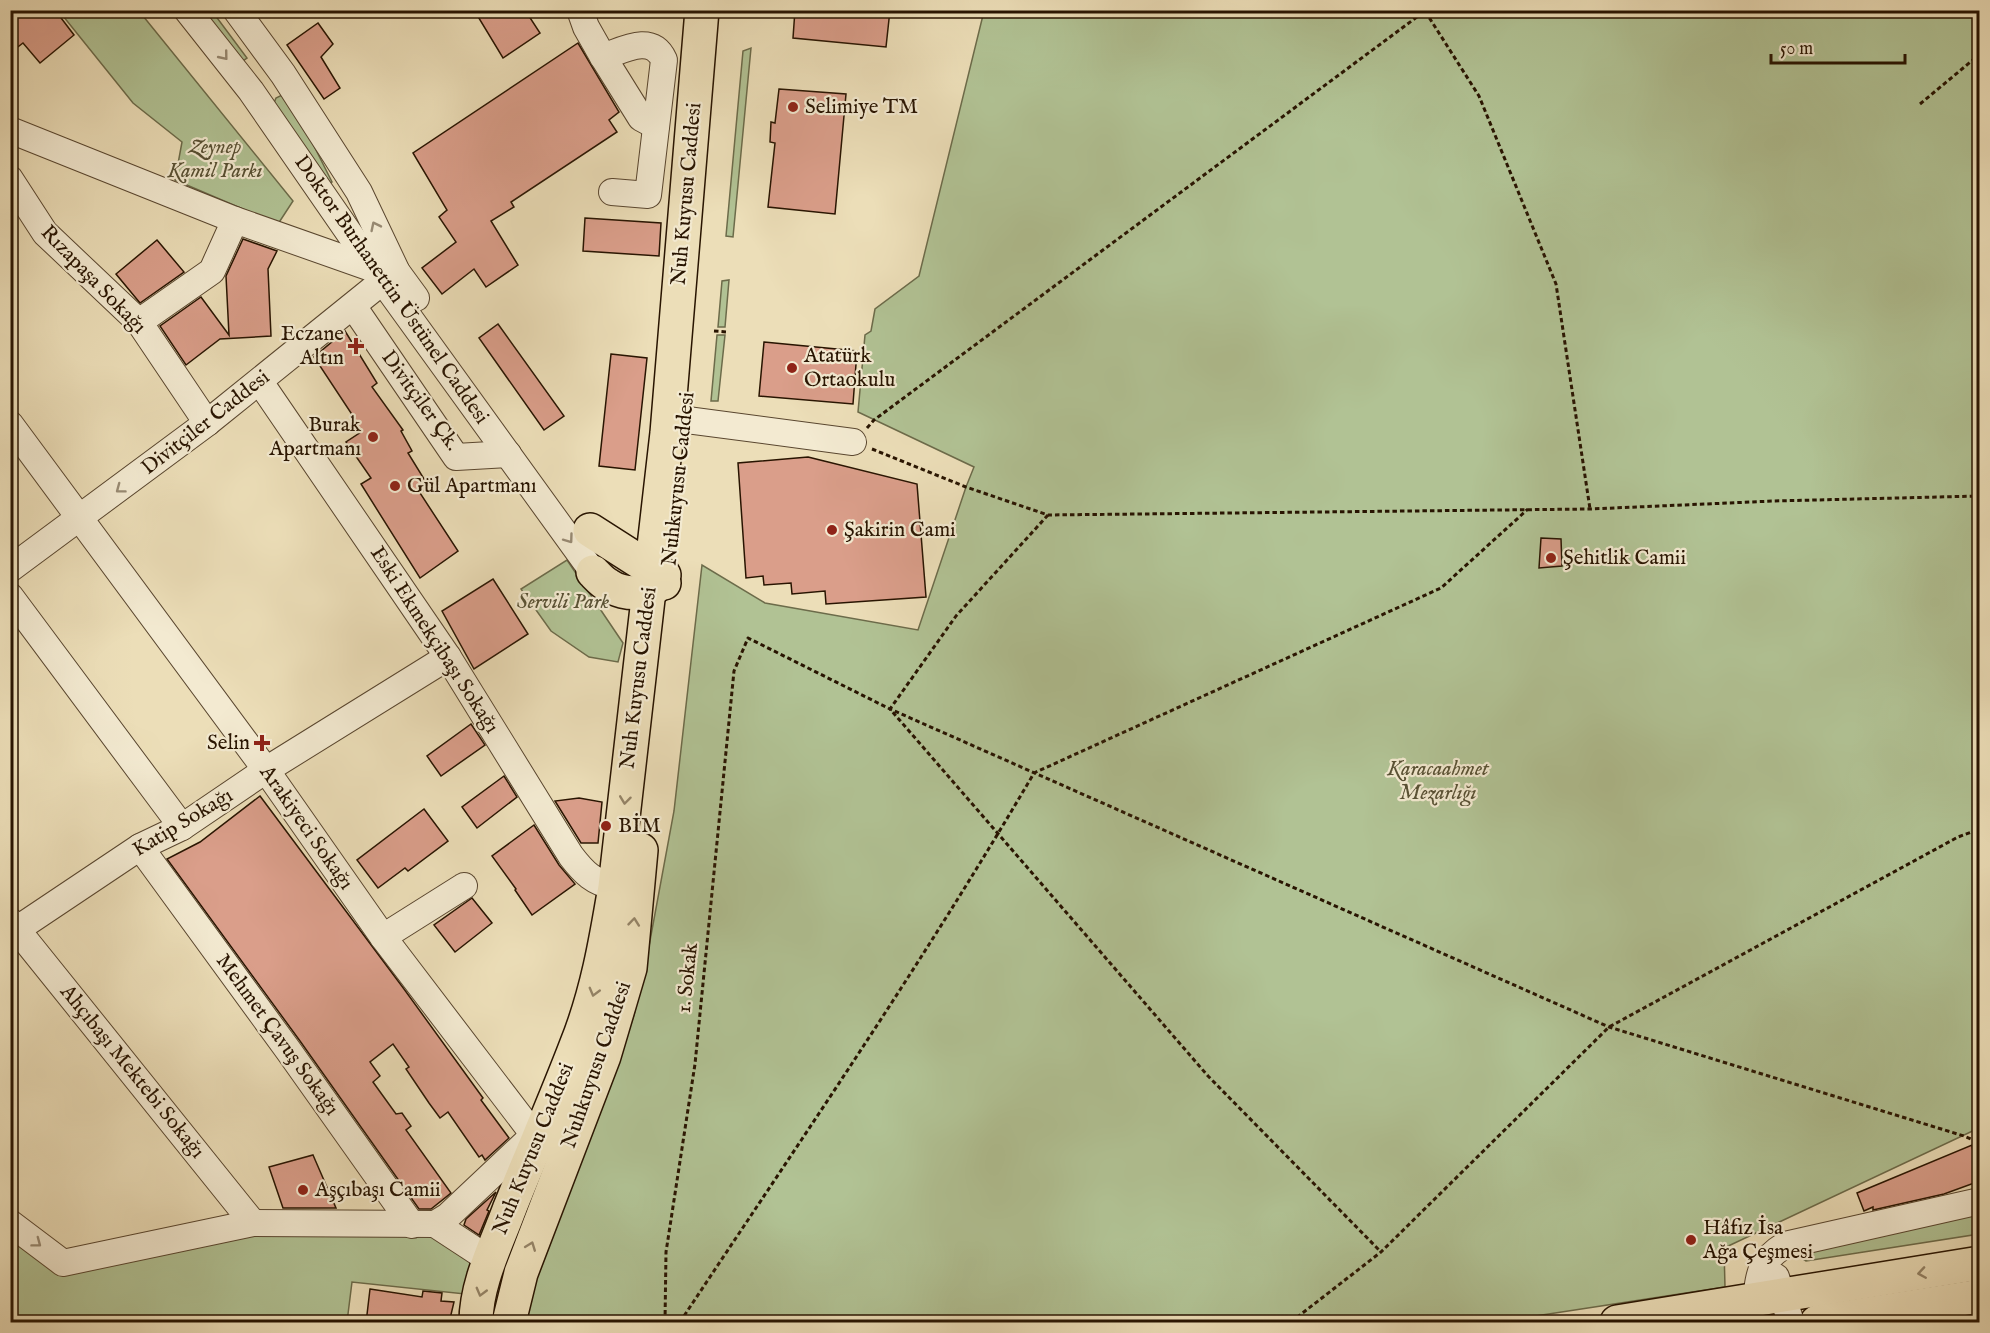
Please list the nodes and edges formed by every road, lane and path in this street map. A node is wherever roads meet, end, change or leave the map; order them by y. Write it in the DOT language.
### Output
graph roads {
  1 [pos="188,10"];
  2 [pos="236,10"];
  3 [pos="580,10"];
  4 [pos="702,10"];
  5 [pos="720,10"];
  6 [pos="1980,54"];
  7 [pos="603,57"];
  8 [pos="663,60"];
  9 [pos="698,64"];
  10 [pos="1920,104"];
  11 [pos="656,126"];
  12 [pos="10,130"];
  13 [pos="14,192"];
  14 [pos="612,192"];
  15 [pos="235,220"];
  16 [pos="385,274"];
  17 [pos="353,306"];
  18 [pos="139,322"];
  19 [pos="714,331"];
  20 [pos="727,332"];
  21 [pos="260,382"];
  22 [pos="674,420"];
  23 [pos="207,423"];
  24 [pos="10,424"];
  25 [pos="854,442"];
  26 [pos="508,454"];
  27 [pos="1980,496"];
  28 [pos="1590,509"];
  29 [pos="1528,510"];
  30 [pos="1048,515"];
  31 [pos="658,516"];
  32 [pos="80,519"];
  33 [pos="590,530"];
  34 [pos="10,569"];
  35 [pos="593,572"];
  36 [pos="660,577"];
  37 [pos="10,596"];
  38 [pos="643,646"];
  39 [pos="448,657"];
  40 [pos="890,709"];
  41 [pos="266,770"];
  42 [pos="1034,773"];
  43 [pos="182,827"];
  44 [pos="1980,829"];
  45 [pos="998,834"];
  46 [pos="140,847"];
  47 [pos="464,886"];
  48 [pos="615,887"];
  49 [pos="13,928"];
  50 [pos="383,937"];
  51 [pos="1609,1028"];
  52 [pos="536,1136"];
  53 [pos="1980,1143"];
  54 [pos="1980,1201"];
  55 [pos="10,1223"];
  56 [pos="253,1223"];
  57 [pos="424,1224"];
  58 [pos="1381,1252"];
  59 [pos="490,1260"];
  60 [pos="1980,1263"];
  61 [pos="1980,1296"];
  62 [pos="1777,1306"];
  63 [pos="1688,1318"];
  64 [pos="476,1323"];
  65 [pos="509,1323"];
  66 [pos="665,1323"];
  67 [pos="680,1323"];
  68 [pos="1291,1323"];
  69 [pos="1617,1323"];
  70 [pos="1817,1323"];
  1 -- 16 [label="street, Doktor Burhanettin Üstünel Caddesi, one-way"];
  16 -- 2 [label="street, Doktor Burhanettin Üstünel Caddesi, one-way"];
  3 -- 7 [label="street"];
  4 -- 9 [label="main road, Nuh Kuyusu Caddesi"];
  5 -- 22 [label="main road, Nuhkuyusu Caddesi"];
  6 -- 10 [label="path"];
  7 -- 8 [label="street"];
  7 -- 11 [label="street"];
  8 -- 9 [label="street"];
  8 -- 11 [label="street"];
  9 -- 22 [label="main road, Nuh Kuyusu Caddesi"];
  11 -- 14 [label="street"];
  12 -- 15 [label="street"];
  13 -- 18 [label="street, Rızapaşa Sokağı"];
  15 -- 16 [label="street"];
  15 -- 18 [label="street"];
  16 -- 17 [label="street, Divitçiler Caddesi"];
  16 -- 26 [label="street, Doktor Burhanettin Üstünel Caddesi"];
  16 -- 33 [label="street, Doktor Burhanettin Üstünel Caddesi"];
  17 -- 21 [label="street, Divitçiler Caddesi"];
  17 -- 26 [label="street, Divitçiler Çk."];
  18 -- 23 [label="street, Rızapaşa Sokağı"];
  19 -- 20 [label="path"];
  21 -- 23 [label="street, Divitçiler Caddesi"];
  21 -- 39 [label="street, Eski Ekmekçibaşı Sokağı"];
  22 -- 25 [label="street"];
  22 -- 31 [label="main road, Nuh Kuyusu Caddesi"];
  22 -- 36 [label="main road, Nuhkuyusu Caddesi"];
  23 -- 32 [label="street, Divitçiler Caddesi, one-way"];
  24 -- 32 [label="street, Arakiyeci Sokağı"];
  25 -- 28 [label="path"];
  25 -- 30 [label="path"];
  26 -- 35 [label="street, Doktor Burhanettin Üstünel Caddesi, one-way"];
  27 -- 28 [label="path"];
  28 -- 29 [label="path"];
  29 -- 30 [label="path"];
  29 -- 42 [label="path"];
  30 -- 40 [label="path"];
  31 -- 33 [label="main road"];
  31 -- 36 [label="main road, Nuh Kuyusu Caddesi"];
  32 -- 34 [label="street, Divitçiler Caddesi"];
  32 -- 41 [label="street, Arakiyeci Sokağı"];
  33 -- 36 [label="main road"];
  35 -- 36 [label="main road"];
  35 -- 38 [label="main road"];
  36 -- 38 [label="main road, Nuh Kuyusu Caddesi"];
  65 -- 36 [label="main road, Nuhkuyusu Caddesi, one-way"];
  37 -- 43 [label="street"];
  38 -- 48 [label="main road, Nuh Kuyusu Caddesi, one-way"];
  39 -- 41 [label="street, Katip Sokağı"];
  39 -- 48 [label="street, Eski Ekmekçibaşı Sokağı"];
  40 -- 42 [label="path"];
  40 -- 45 [label="path"];
  40 -- 66 [label="path, 1. Sokak"];
  41 -- 43 [label="street, Katip Sokağı"];
  41 -- 50 [label="street, Arakiyeci Sokağı"];
  42 -- 45 [label="path"];
  42 -- 51 [label="path"];
  43 -- 46 [label="street, Katip Sokağı"];
  44 -- 51 [label="path"];
  45 -- 58 [label="path"];
  45 -- 67 [label="path"];
  46 -- 49 [label="street, Katip Sokağı"];
  46 -- 57 [label="street, Mehmet Çavuş Sokağı"];
  47 -- 50 [label="street"];
  48 -- 52 [label="main road, Nuh Kuyusu Caddesi, one-way"];
  49 -- 56 [label="street, Ahçıbaşı Mektebi Sokağı"];
  50 -- 52 [label="street, Arakiyeci Sokağı"];
  51 -- 53 [label="path"];
  51 -- 58 [label="path"];
  52 -- 57 [label="street"];
  52 -- 59 [label="main road, Nuh Kuyusu Caddesi"];
  54 -- 62 [label="street"];
  55 -- 56 [label="street, one-way"];
  56 -- 57 [label="street"];
  57 -- 59 [label="street"];
  58 -- 68 [label="path"];
  59 -- 64 [label="main road, Nuh Kuyusu Caddesi, one-way"];
  60 -- 62 [label="main road, one-way"];
  61 -- 70 [label="main road"];
  62 -- 63 [label="main road"];
  63 -- 69 [label="main road"];
}
